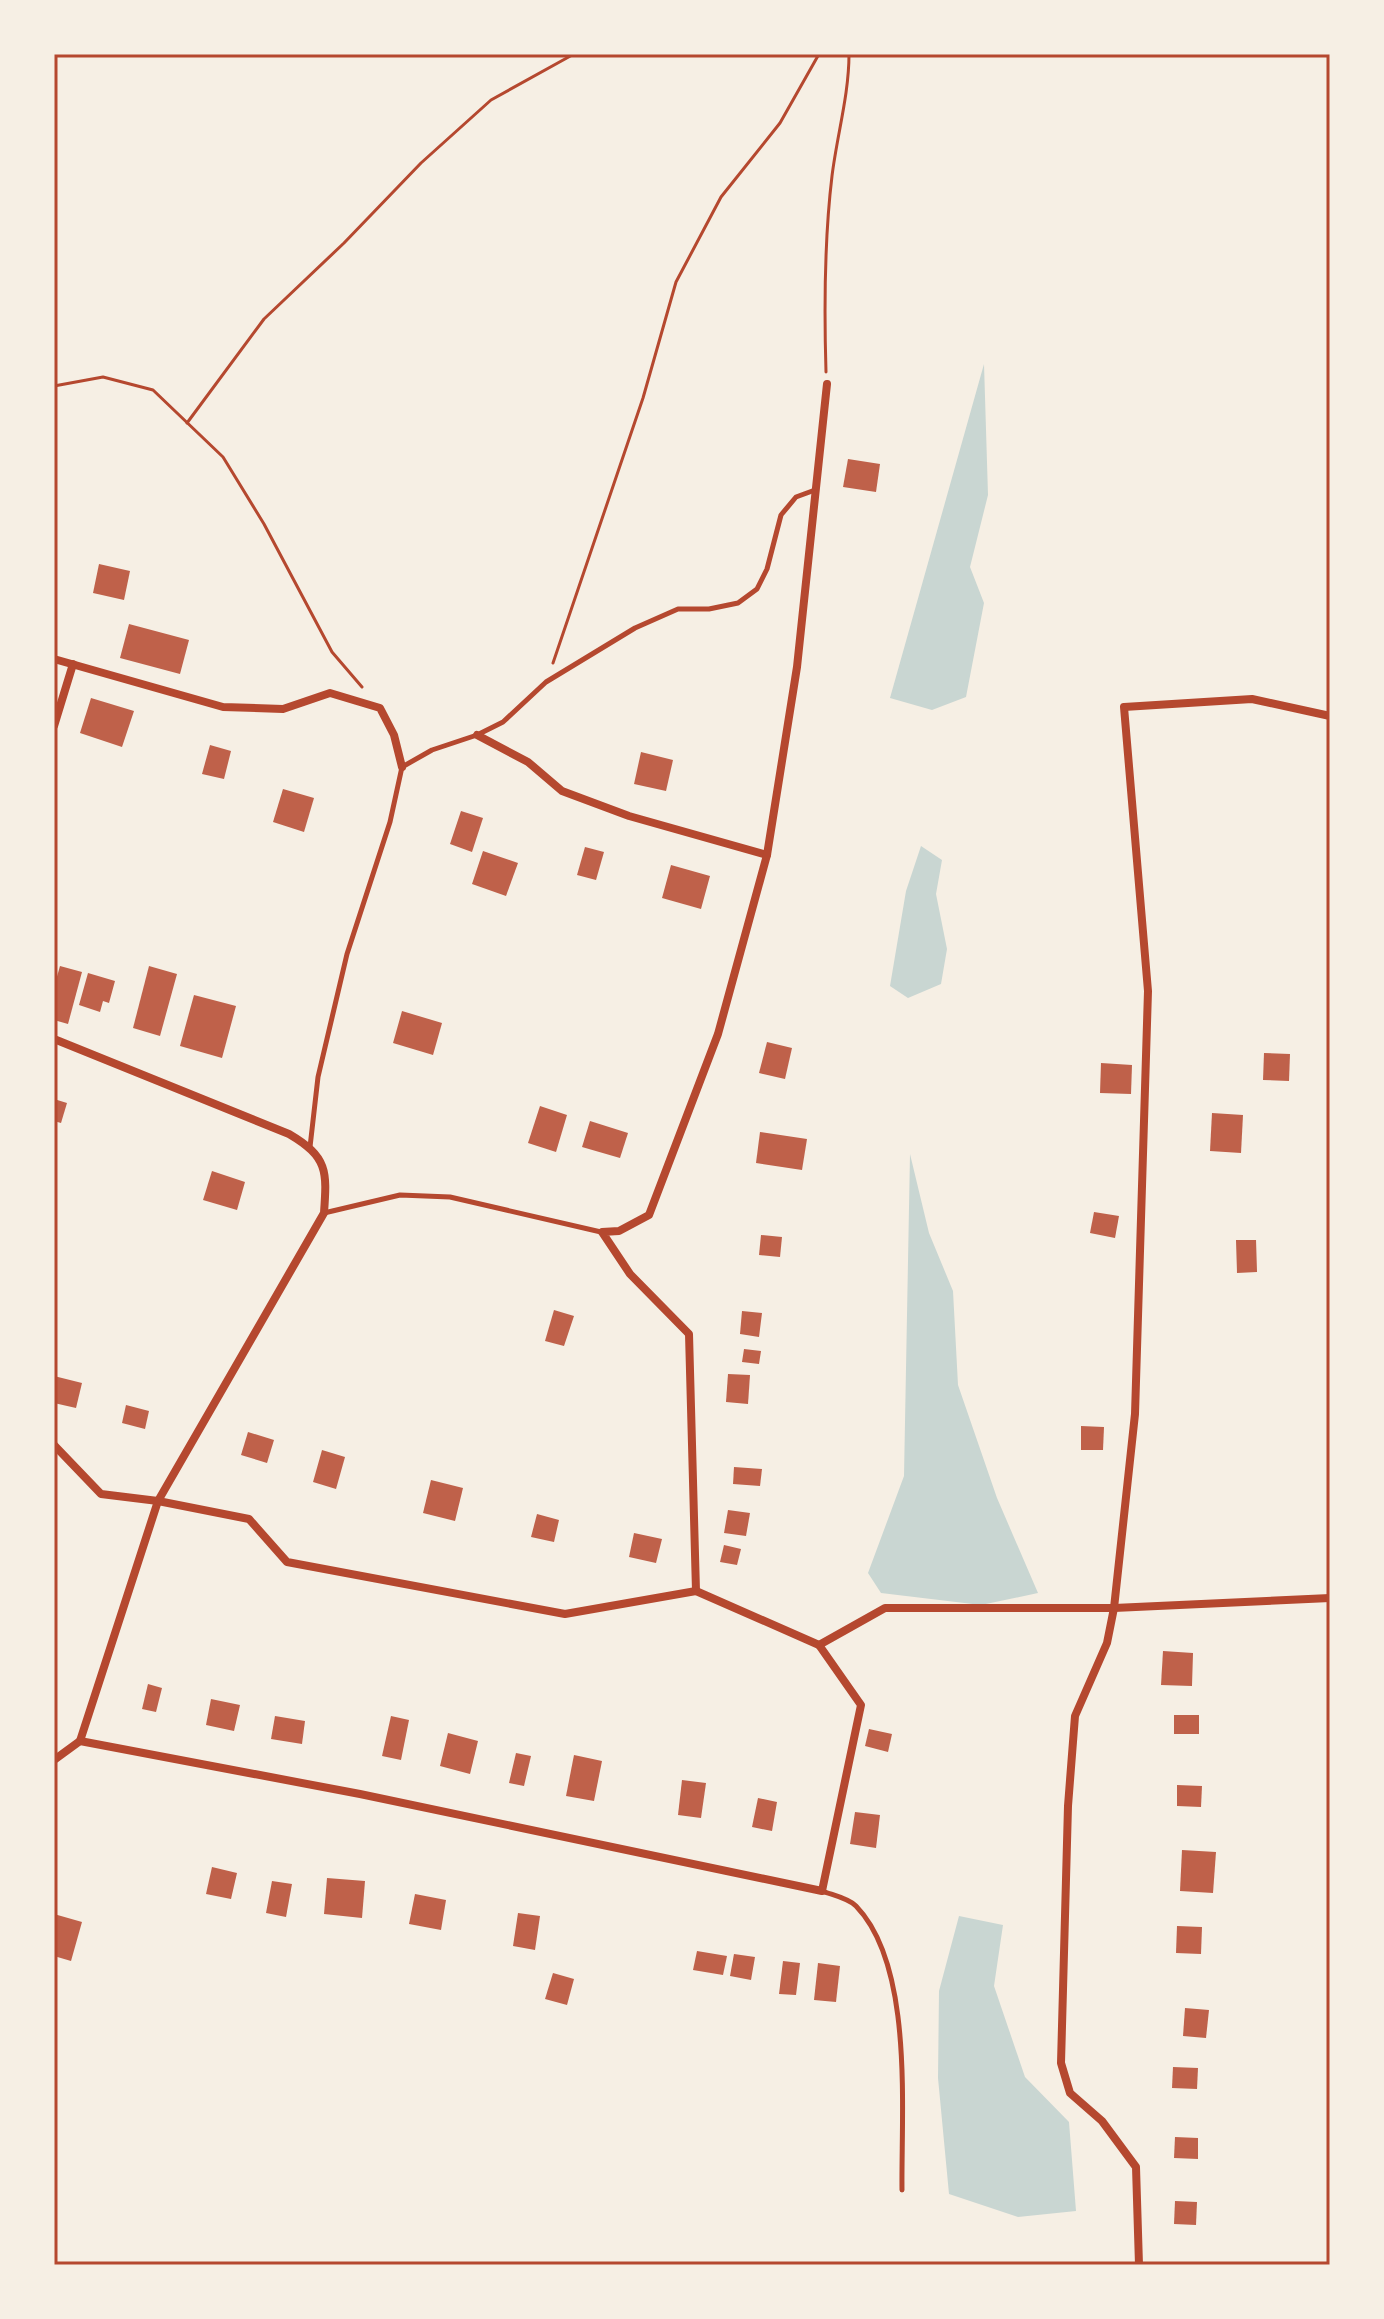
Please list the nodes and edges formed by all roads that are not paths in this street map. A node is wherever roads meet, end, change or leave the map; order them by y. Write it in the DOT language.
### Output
graph roads {
  1 [pos="827,384"];
  2 [pos="816,489"];
  3 [pos="54,659"];
  4 [pos="73,664"];
  5 [pos="1330,716"];
  6 [pos="54,726"];
  7 [pos="477,735"];
  8 [pos="402,767"];
  9 [pos="767,855"];
  10 [pos="54,1039"];
  11 [pos="310,1147"];
  12 [pos="324,1213"];
  13 [pos="602,1232"];
  14 [pos="54,1445"];
  15 [pos="158,1501"];
  16 [pos="696,1591"];
  17 [pos="1330,1598"];
  18 [pos="1114,1608"];
  19 [pos="819,1645"];
  20 [pos="80,1741"];
  21 [pos="54,1760"];
  22 [pos="822,1891"];
  23 [pos="902,2190"];
  24 [pos="1139,2265"];
  1 -- 2 [label="street"];
  2 -- 7 [label="lane"];
  2 -- 9 [label="street"];
  3 -- 4 [label="street"];
  4 -- 6 [label="street"];
  4 -- 8 [label="street"];
  5 -- 18 [label="street"];
  7 -- 8 [label="lane"];
  7 -- 9 [label="street"];
  8 -- 11 [label="lane"];
  9 -- 13 [label="street"];
  10 -- 11 [label="street"];
  11 -- 12 [label="street"];
  12 -- 13 [label="lane"];
  12 -- 15 [label="street"];
  13 -- 16 [label="street"];
  14 -- 15 [label="street"];
  15 -- 16 [label="street"];
  15 -- 20 [label="street"];
  16 -- 19 [label="street"];
  17 -- 18 [label="street"];
  18 -- 19 [label="street"];
  18 -- 24 [label="street"];
  19 -- 22 [label="street"];
  20 -- 21 [label="street"];
  20 -- 22 [label="street"];
  22 -- 23 [label="lane"];
}
